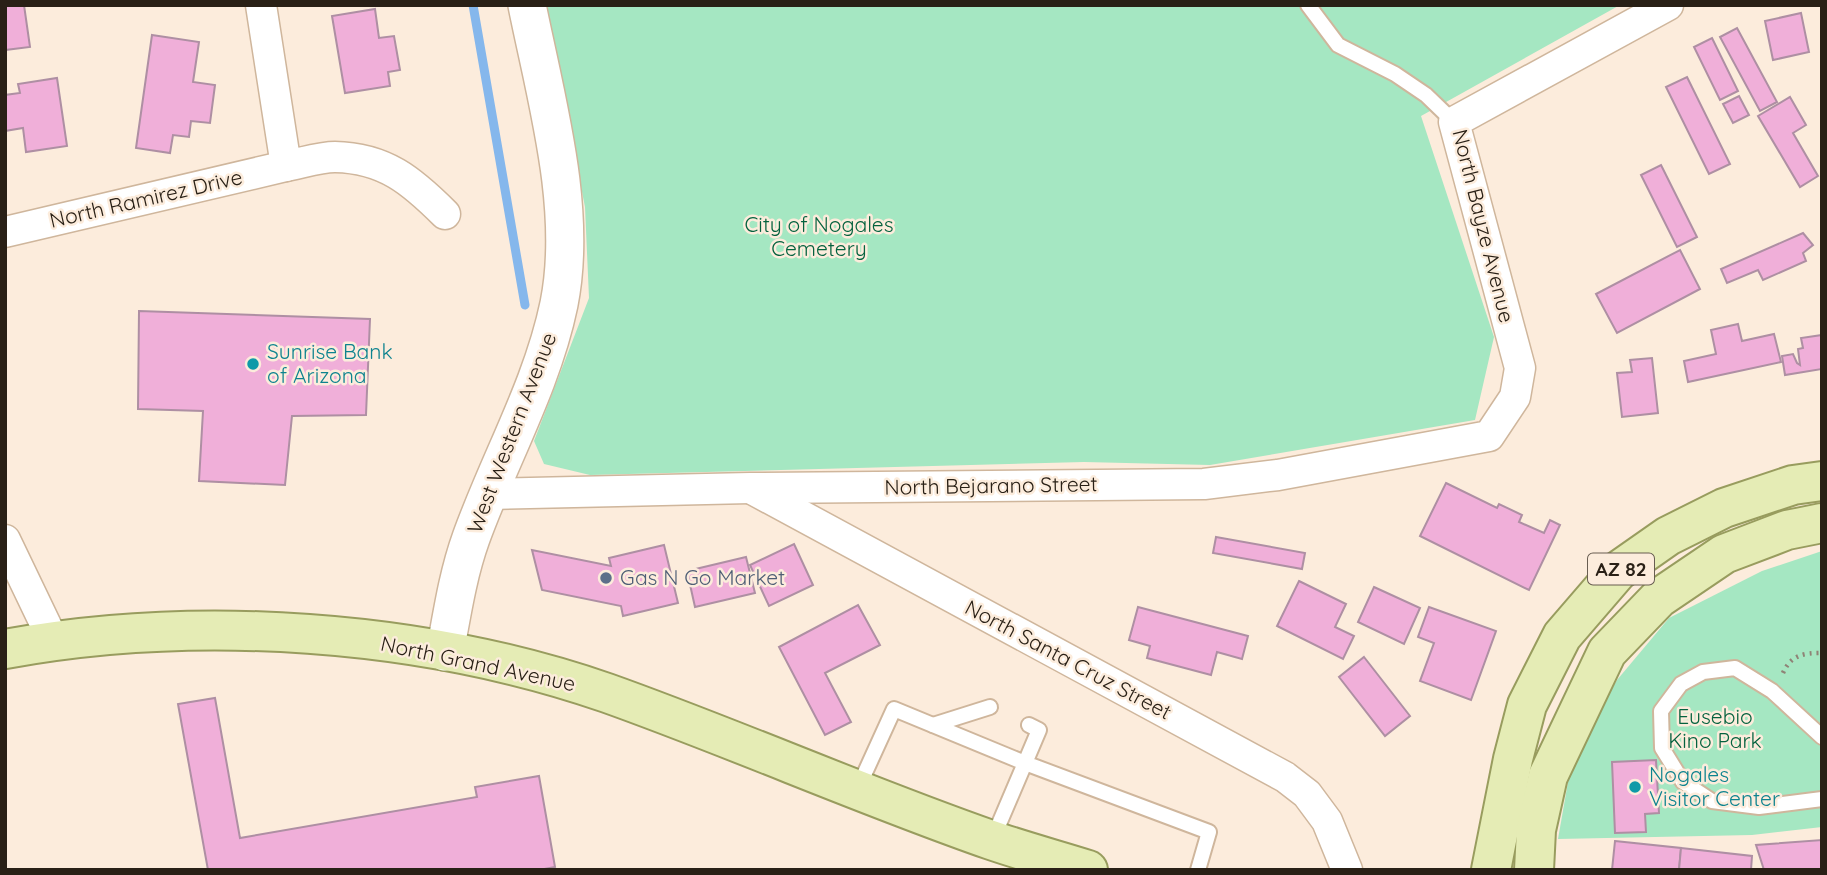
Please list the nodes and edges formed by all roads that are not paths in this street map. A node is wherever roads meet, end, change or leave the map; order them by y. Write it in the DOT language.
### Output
graph roads {
  1 [pos="261,5"];
  2 [pos="527,5"];
  3 [pos="1308,5"];
  4 [pos="1668,5"];
  5 [pos="1454,122"];
  6 [pos="286,166"];
  7 [pos="444,214"];
  8 [pos="5,232"];
  9 [pos="1489,436"];
  10 [pos="1822,481"];
  11 [pos="750,488"];
  12 [pos="489,495"];
  13 [pos="1822,523"];
  14 [pos="5,540"];
  15 [pos="53,640"];
  16 [pos="5,649"];
  17 [pos="445,652"];
  18 [pos="990,708"];
  19 [pos="933,725"];
  20 [pos="1029,725"];
  21 [pos="1822,737"];
  22 [pos="1025,763"];
  23 [pos="857,789"];
  24 [pos="1822,799"];
  25 [pos="992,840"];
  26 [pos="1088,870"];
  27 [pos="1198,870"];
  28 [pos="1347,870"];
  29 [pos="1491,870"];
  30 [pos="1534,870"];
  1 -- 6 [label="street"];
  2 -- 12 [label="street, West Western Avenue"];
  3 -- 5 [label="lane"];
  4 -- 5 [label="street, North Bayze Avenue"];
  5 -- 9 [label="street, North Bayze Avenue"];
  6 -- 7 [label="street, North Ramirez Drive"];
  6 -- 8 [label="street, North Ramirez Drive"];
  9 -- 11 [label="street, North Bejarano Street"];
  10 -- 29 [label="main road, AZ 82"];
  11 -- 12 [label="street, North Bejarano Street"];
  11 -- 28 [label="street, North Santa Cruz Street"];
  12 -- 17 [label="street, West Western Avenue"];
  13 -- 30 [label="main road, AZ 82"];
  14 -- 15 [label="street"];
  15 -- 16 [label="main road, North Grand Avenue"];
  15 -- 17 [label="main road, North Grand Avenue"];
  17 -- 23 [label="main road, North Grand Avenue"];
  18 -- 19 [label="lane"];
  19 -- 22 [label="lane"];
  19 -- 23 [label="lane"];
  20 -- 22 [label="lane"];
  21 -- 24 [label="lane"];
  22 -- 25 [label="lane"];
  22 -- 27 [label="lane"];
  23 -- 25 [label="main road, North Grand Avenue"];
  25 -- 26 [label="main road, North Grand Avenue"];
}
